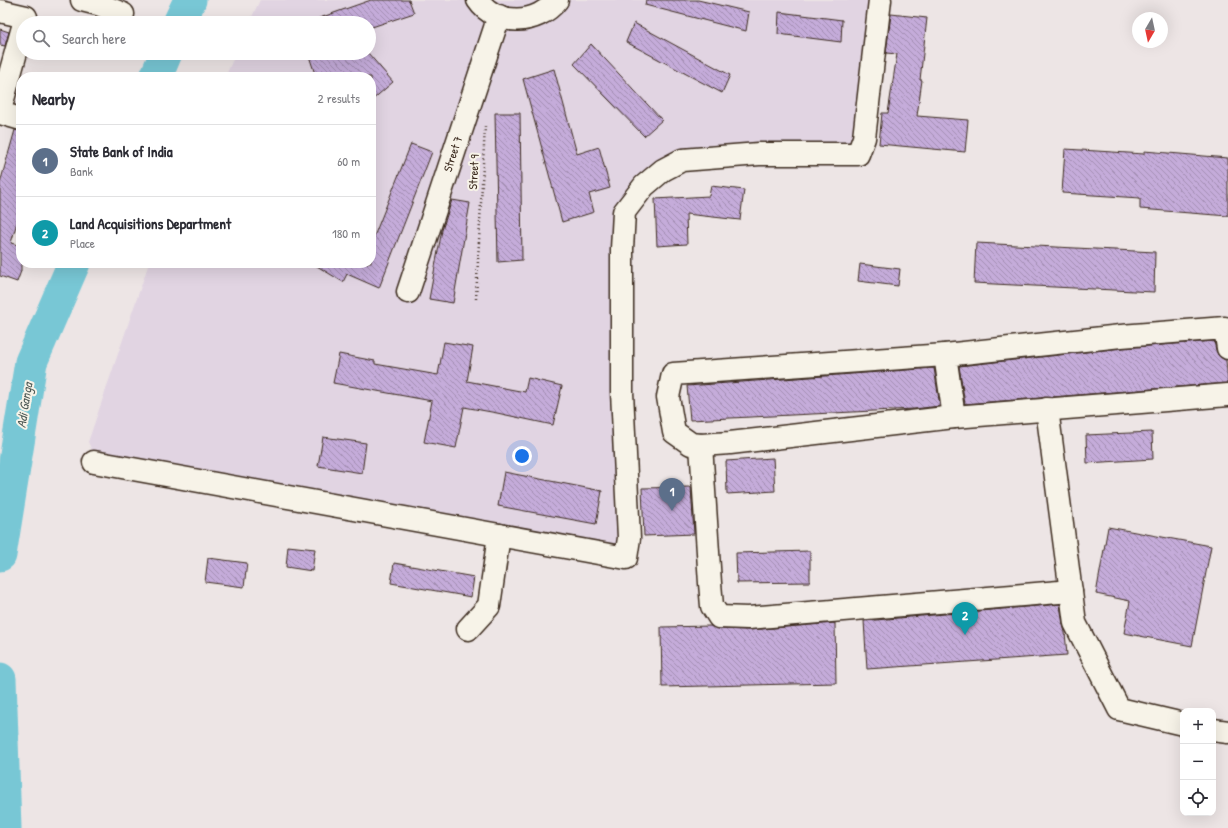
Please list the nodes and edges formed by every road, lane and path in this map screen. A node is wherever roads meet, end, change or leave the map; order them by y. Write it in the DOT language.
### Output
graph roads {
  1 [pos="82,0"];
  2 [pos="478,0"];
  3 [pos="557,0"];
  4 [pos="880,0"];
  5 [pos="0,11"];
  6 [pos="123,14"];
  7 [pos="22,16"];
  8 [pos="499,16"];
  9 [pos="16,51"];
  10 [pos="1,103"];
  11 [pos="16,115"];
  12 [pos="485,125"];
  13 [pos="408,292"];
  14 [pos="476,299"];
  15 [pos="1228,348"];
  16 [pos="945,355"];
  17 [pos="1228,395"];
  18 [pos="1046,410"];
  19 [pos="954,417"];
  20 [pos="701,445"];
  21 [pos="94,462"];
  22 [pos="499,535"];
  23 [pos="1071,591"];
  24 [pos="468,629"];
  25 [pos="1180,723"];
  26 [pos="1216,730"];
  27 [pos="1228,732"];
  1 -- 6 [label="street"];
  2 -- 8 [label="street"];
  3 -- 8 [label="street"];
  4 -- 22 [label="street"];
  5 -- 7 [label="street"];
  8 -- 13 [label="street, Street 7"];
  9 -- 10 [label="street"];
  10 -- 11 [label="street"];
  12 -- 14 [label="path, Street 9"];
  15 -- 16 [label="street"];
  16 -- 19 [label="street"];
  16 -- 20 [label="street"];
  17 -- 18 [label="street"];
  18 -- 19 [label="street"];
  18 -- 23 [label="street"];
  19 -- 20 [label="street"];
  20 -- 23 [label="street"];
  21 -- 22 [label="street"];
  22 -- 24 [label="street"];
  23 -- 25 [label="street"];
  26 -- 27 [label="street"];
}
